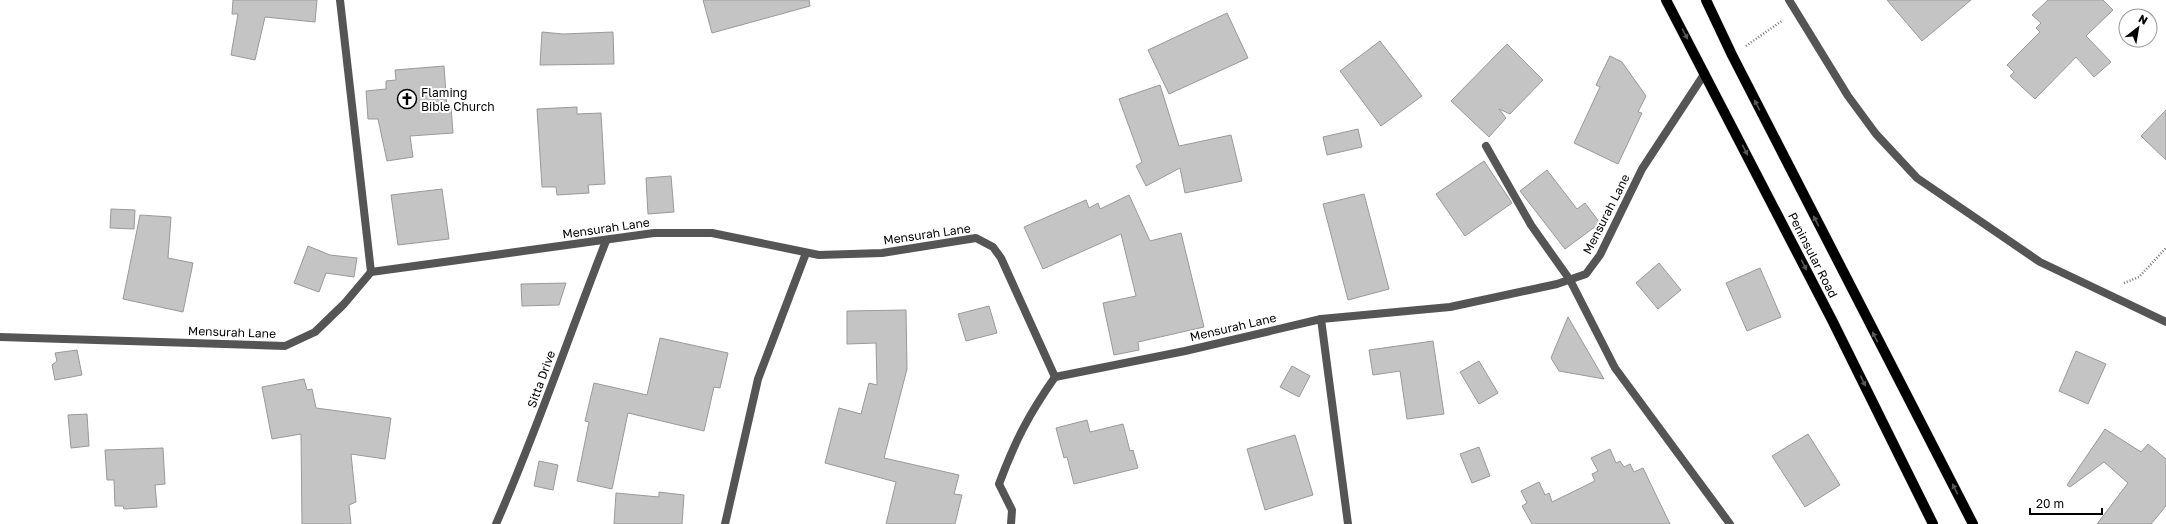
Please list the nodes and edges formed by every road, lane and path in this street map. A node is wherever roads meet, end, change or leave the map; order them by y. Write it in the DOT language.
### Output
graph roads {
  1 [pos="340,0"];
  2 [pos="1666,0"];
  3 [pos="1706,0"];
  4 [pos="1789,0"];
  5 [pos="1795,12"];
  6 [pos="1732,56"];
  7 [pos="1706,73"];
  8 [pos="1486,146"];
  9 [pos="606,241"];
  10 [pos="2166,248"];
  11 [pos="806,253"];
  12 [pos="371,272"];
  13 [pos="1570,280"];
  14 [pos="2104,292"];
  15 [pos="1321,319"];
  16 [pos="2166,322"];
  17 [pos="0,337"];
  18 [pos="1055,377"];
  19 [pos="496,524"];
  20 [pos="725,524"];
  21 [pos="1011,524"];
  22 [pos="1348,524"];
  23 [pos="1730,524"];
  24 [pos="1933,524"];
  25 [pos="1972,524"];
  1 -- 12 [label="street"];
  2 -- 7 [label="main road, Peninsular Road, one-way"];
  3 -- 6 [label="main road, Peninsular Road"];
  4 -- 5 [label="street"];
  5 -- 6 [label="path"];
  5 -- 14 [label="street"];
  25 -- 6 [label="main road, Peninsular Road, one-way"];
  7 -- 13 [label="street, Mensurah Lane"];
  7 -- 24 [label="main road, Peninsular Road, one-way"];
  8 -- 13 [label="street"];
  9 -- 11 [label="street, Mensurah Lane"];
  9 -- 12 [label="street, Mensurah Lane"];
  9 -- 19 [label="street, Sitta Drive"];
  10 -- 14 [label="path"];
  11 -- 18 [label="street, Mensurah Lane"];
  11 -- 20 [label="street"];
  12 -- 17 [label="street, Mensurah Lane"];
  13 -- 15 [label="street, Mensurah Lane"];
  13 -- 23 [label="street"];
  14 -- 16 [label="street"];
  15 -- 18 [label="street, Mensurah Lane"];
  15 -- 22 [label="street"];
  18 -- 21 [label="street"];
}
